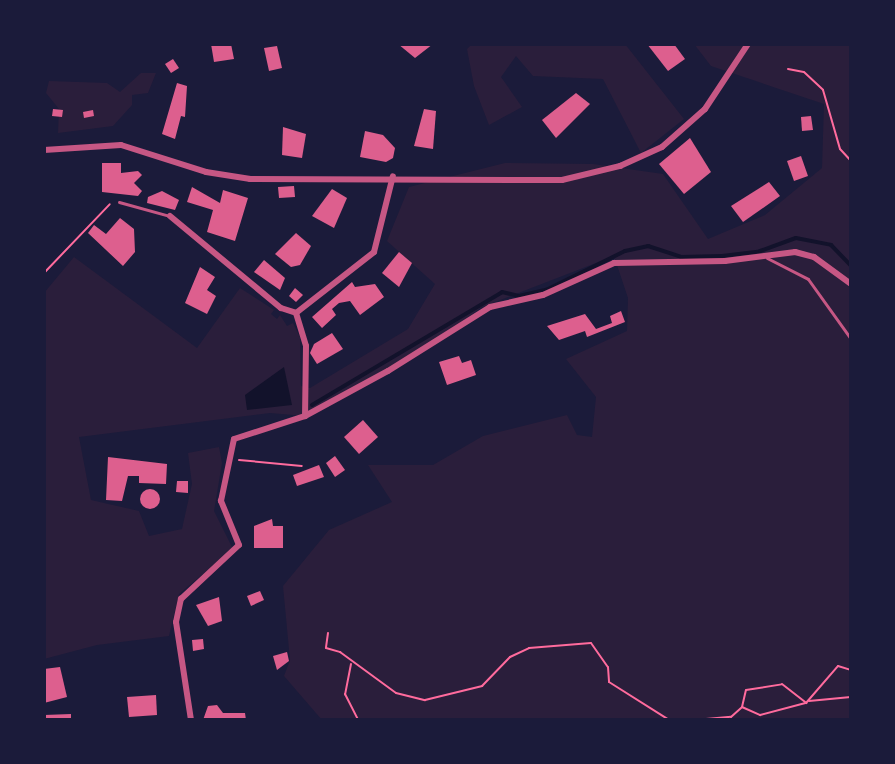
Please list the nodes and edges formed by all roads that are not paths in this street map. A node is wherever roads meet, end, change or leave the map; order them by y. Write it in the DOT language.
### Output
graph roads {
  1 [pos="748,44"];
  2 [pos="44,150"];
  3 [pos="393,176"];
  4 [pos="119,202"];
  5 [pos="170,216"];
  6 [pos="764,255"];
  7 [pos="850,285"];
  8 [pos="296,313"];
  9 [pos="851,339"];
  10 [pos="305,416"];
  11 [pos="191,720"];
  1 -- 3 [label="street"];
  2 -- 3 [label="street"];
  3 -- 8 [label="street"];
  4 -- 5 [label="lane"];
  5 -- 8 [label="street"];
  6 -- 7 [label="street"];
  6 -- 9 [label="lane"];
  6 -- 10 [label="street"];
  8 -- 10 [label="street"];
  10 -- 11 [label="street"];
}
